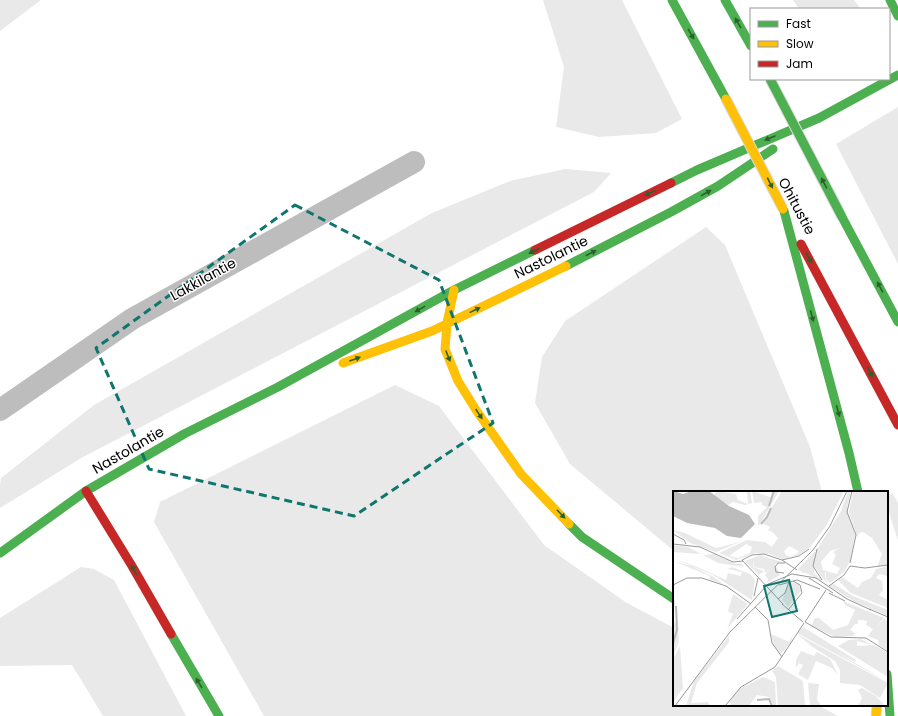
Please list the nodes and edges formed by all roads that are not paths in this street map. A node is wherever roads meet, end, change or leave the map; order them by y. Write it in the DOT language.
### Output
graph roads {
  1 [pos="672,0"];
  2 [pos="725,0"];
  3 [pos="890,0"];
  4 [pos="898,16"];
  5 [pos="750,44"];
  6 [pos="771,80"];
  7 [pos="889,80"];
  8 [pos="819,118"];
  9 [pos="414,162"];
  10 [pos="783,210"];
  11 [pos="454,290"];
  12 [pos="898,322"];
  13 [pos="447,323"];
  14 [pos="278,387"];
  15 [pos="0,410"];
  16 [pos="898,424"];
  17 [pos="86,491"];
  18 [pos="858,491"];
  19 [pos="0,553"];
  20 [pos="673,598"];
  21 [pos="888,688"];
  22 [pos="874,710"];
  23 [pos="219,716"];
  24 [pos="882,716"];
  25 [pos="890,716"];
  1 -- 10 [label="main road, Ohitustie, one-way, bridge"];
  5 -- 2 [label="main road, one-way"];
  3 -- 4 [label="main road"];
  12 -- 6 [label="main road, one-way, bridge"];
  7 -- 8 [label="main road, Nastolantie"];
  8 -- 11 [label="main road, Nastolantie, one-way"];
  13 -- 8 [label="main road, Nastolantie, one-way"];
  9 -- 15 [label="street, Lakkilantie"];
  10 -- 16 [label="main road, Ohitustie, one-way"];
  10 -- 18 [label="main road, one-way"];
  11 -- 13 [label="main road"];
  11 -- 14 [label="main road, Nastolantie, one-way"];
  14 -- 13 [label="main road, Nastolantie, one-way"];
  13 -- 20 [label="main road, one-way"];
  14 -- 17 [label="main road, Nastolantie"];
  17 -- 19 [label="main road, Nastolantie"];
  23 -- 17 [label="main road, one-way"];
  21 -- 25 [label="main road"];
  22 -- 24 [label="main road"];
}
